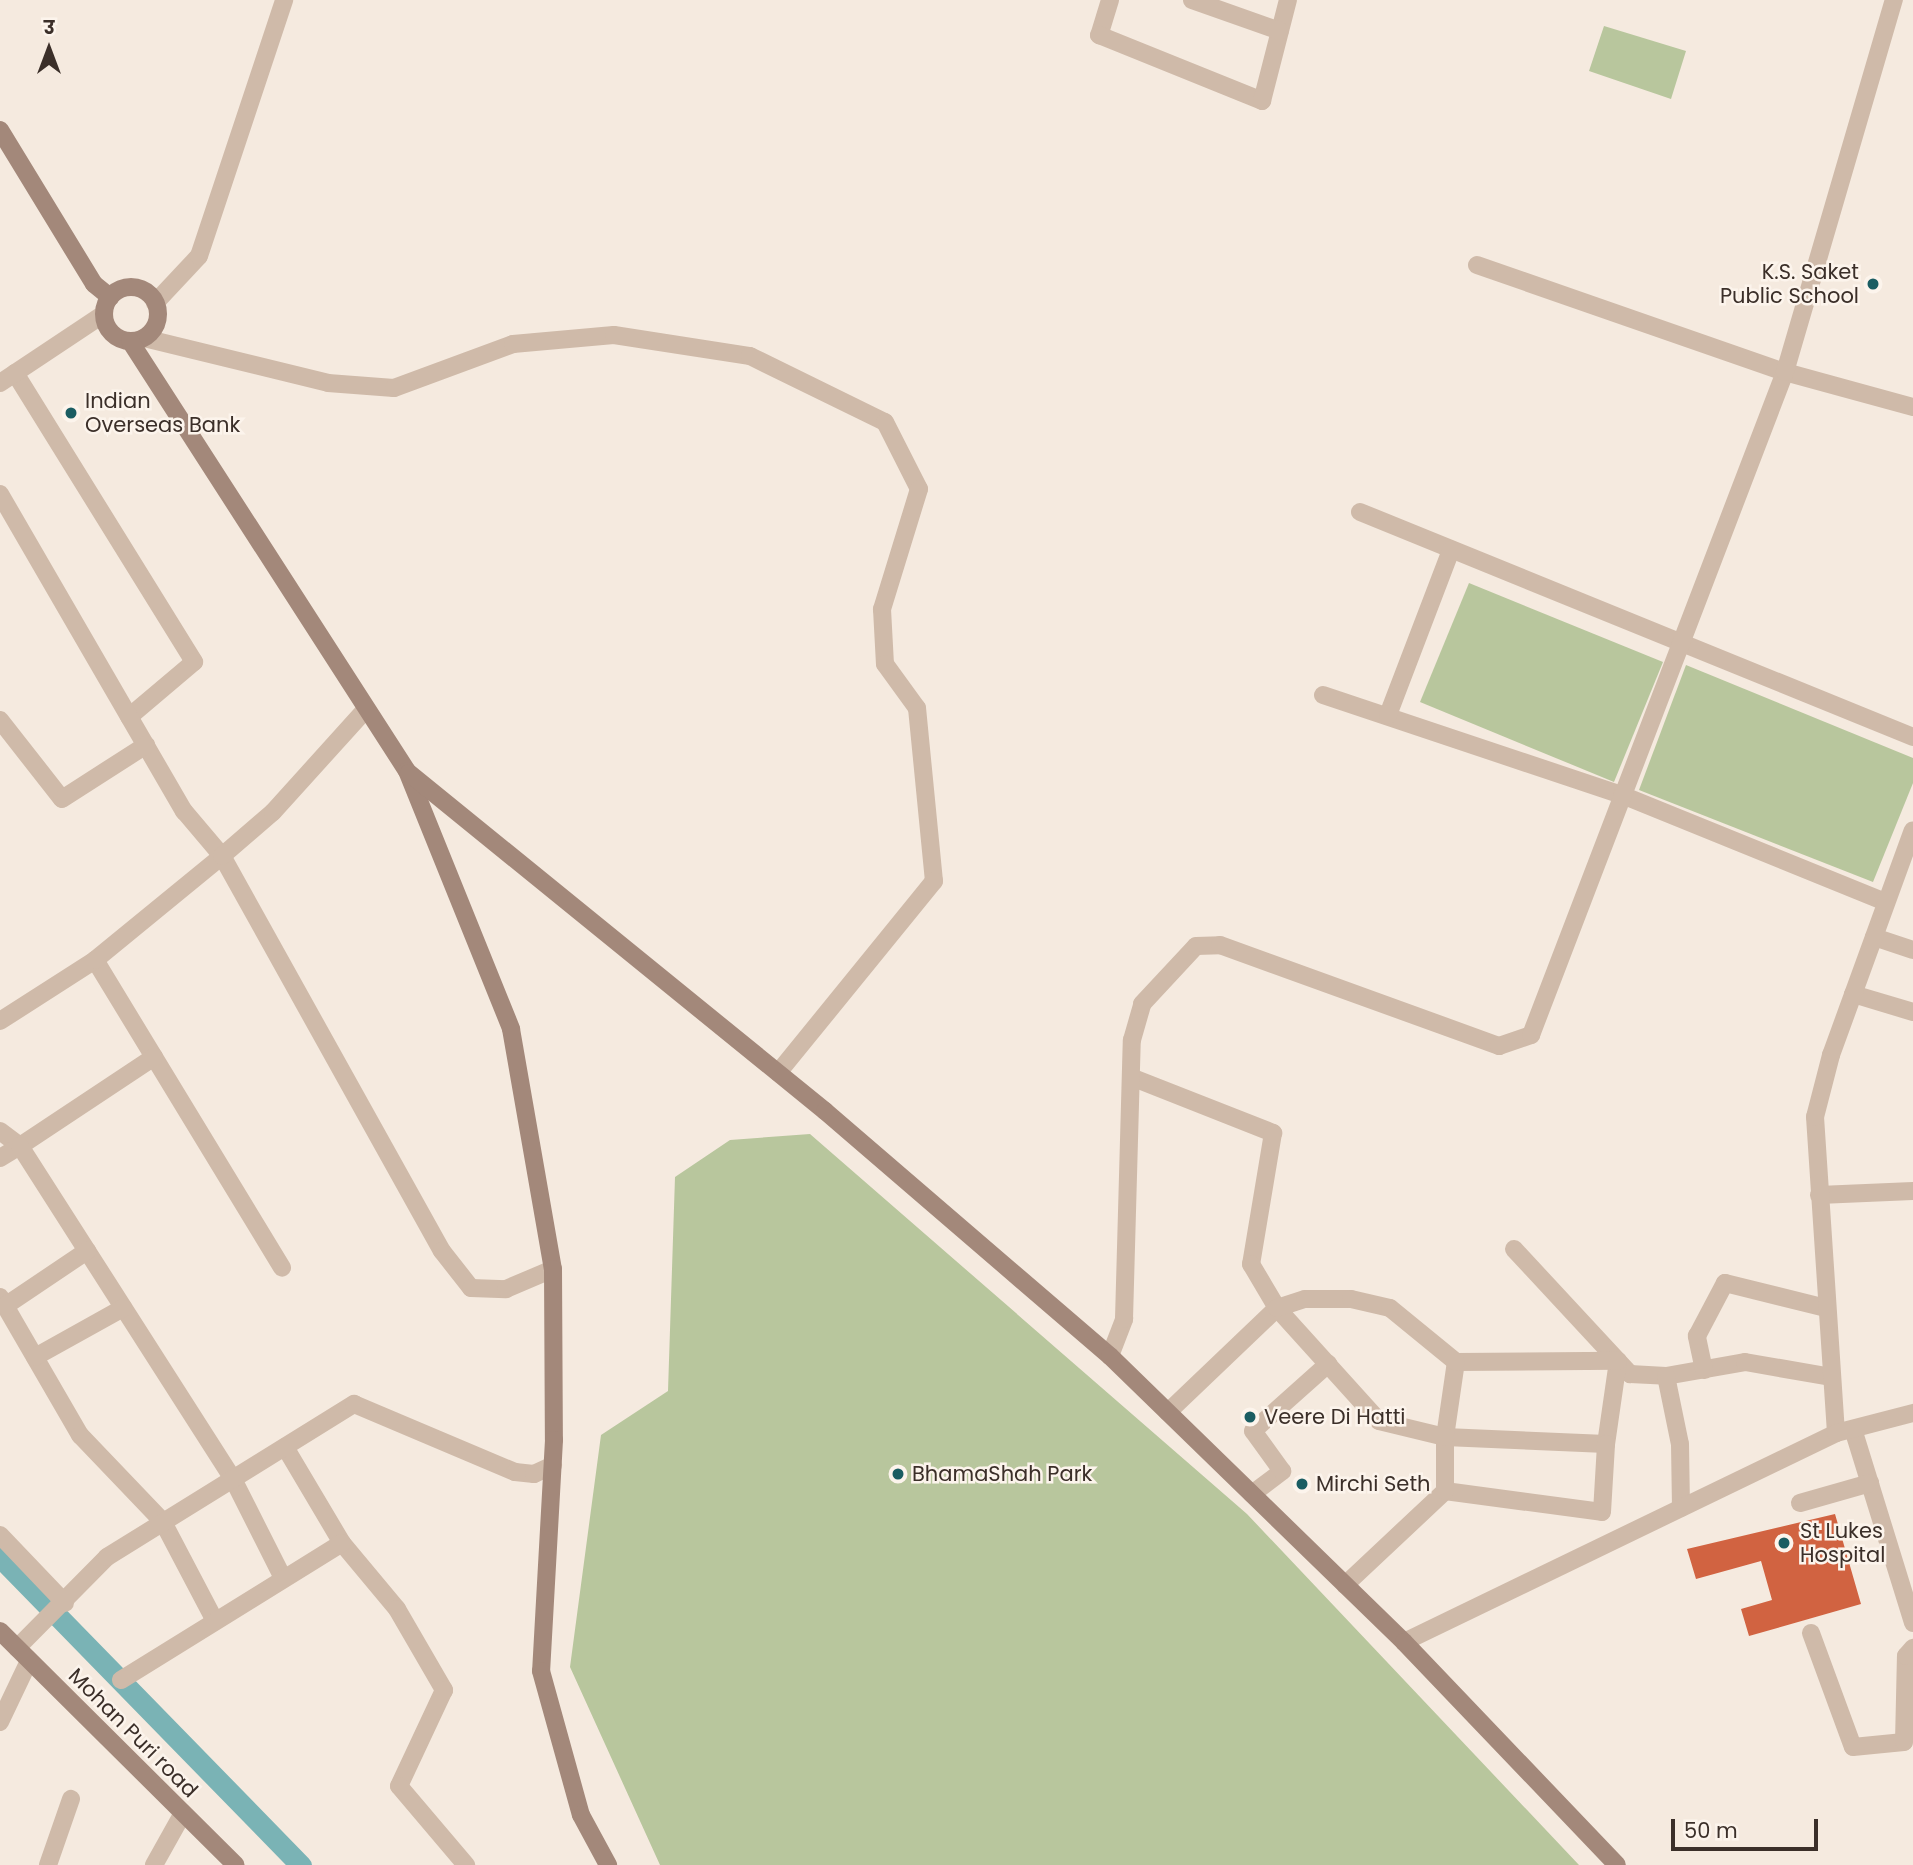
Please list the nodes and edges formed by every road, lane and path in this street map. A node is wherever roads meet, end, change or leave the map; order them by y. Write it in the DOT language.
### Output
graph roads {
  1 [pos="284,0"];
  2 [pos="1110,0"];
  3 [pos="1192,0"];
  4 [pos="1288,0"];
  5 [pos="1894,0"];
  6 [pos="1280,31"];
  7 [pos="0,130"];
  8 [pos="1477,265"];
  9 [pos="155,303"];
  10 [pos="107,306"];
  11 [pos="137,339"];
  12 [pos="1785,372"];
  13 [pos="8,378"];
  14 [pos="1913,407"];
  15 [pos="0,494"];
  16 [pos="1360,512"];
  17 [pos="1451,550"];
  18 [pos="1679,647"];
  19 [pos="1323,695"];
  20 [pos="366,709"];
  21 [pos="1388,715"];
  22 [pos="129,717"];
  23 [pos="0,720"];
  24 [pos="1913,737"];
  25 [pos="146,745"];
  26 [pos="407,771"];
  27 [pos="1622,795"];
  28 [pos="1913,830"];
  29 [pos="222,856"];
  30 [pos="1886,902"];
  31 [pos="1874,936"];
  32 [pos="1913,950"];
  33 [pos="95,960"];
  34 [pos="1853,994"];
  35 [pos="1913,1012"];
  36 [pos="0,1021"];
  37 [pos="154,1056"];
  38 [pos="778,1073"];
  39 [pos="1131,1077"];
  40 [pos="0,1131"];
  41 [pos="20,1146"];
  42 [pos="0,1158"];
  43 [pos="1913,1191"];
  44 [pos="1819,1195"];
  45 [pos="1514,1249"];
  46 [pos="87,1251"];
  47 [pos="282,1268"];
  48 [pos="553,1269"];
  49 [pos="3,1302"];
  50 [pos="123,1308"];
  51 [pos="1278,1308"];
  52 [pos="1826,1308"];
  53 [pos="1110,1356"];
  54 [pos="34,1357"];
  55 [pos="1618,1361"];
  56 [pos="1455,1363"];
  57 [pos="1328,1364"];
  58 [pos="1704,1370"];
  59 [pos="1666,1376"];
  60 [pos="1831,1377"];
  61 [pos="1168,1412"];
  62 [pos="1913,1413"];
  63 [pos="1845,1431"];
  64 [pos="1445,1437"];
  65 [pos="1606,1444"];
  66 [pos="285,1447"];
  67 [pos="553,1465"];
  68 [pos="233,1479"];
  69 [pos="1870,1483"];
  70 [pos="1445,1491"];
  71 [pos="1252,1494"];
  72 [pos="1800,1503"];
  73 [pos="1681,1508"];
  74 [pos="163,1522"];
  75 [pos="0,1535"];
  76 [pos="342,1543"];
  77 [pos="284,1578"];
  78 [pos="1345,1585"];
  79 [pos="62,1607"];
  80 [pos="215,1621"];
  81 [pos="1913,1623"];
  82 [pos="0,1631"];
  83 [pos="1811,1633"];
  84 [pos="1404,1642"];
  85 [pos="1913,1648"];
  86 [pos="23,1654"];
  87 [pos="121,1680"];
  88 [pos="0,1723"];
  89 [pos="71,1798"];
  90 [pos="182,1815"];
  91 [pos="48,1865"];
  92 [pos="154,1865"];
  93 [pos="236,1865"];
  94 [pos="467,1865"];
  95 [pos="608,1865"];
  96 [pos="1617,1865"];
  1 -- 9 [label="street"];
  2 -- 6 [label="street"];
  3 -- 6 [label="street"];
  4 -- 6 [label="street"];
  5 -- 12 [label="street"];
  7 -- 10 [label="street"];
  8 -- 12 [label="street"];
  9 -- 10 [label="street"];
  9 -- 11 [label="street"];
  10 -- 11 [label="street"];
  10 -- 13 [label="street"];
  11 -- 20 [label="street"];
  11 -- 38 [label="street"];
  12 -- 14 [label="street"];
  12 -- 18 [label="street"];
  13 -- 22 [label="street"];
  15 -- 22 [label="street"];
  16 -- 17 [label="street"];
  17 -- 18 [label="street"];
  17 -- 21 [label="street"];
  18 -- 24 [label="street"];
  18 -- 27 [label="street"];
  19 -- 21 [label="street"];
  20 -- 26 [label="street"];
  20 -- 29 [label="street"];
  21 -- 27 [label="street"];
  22 -- 25 [label="street"];
  23 -- 25 [label="street"];
  25 -- 29 [label="street"];
  26 -- 38 [label="street"];
  26 -- 48 [label="street"];
  27 -- 30 [label="street"];
  27 -- 39 [label="street"];
  28 -- 30 [label="street"];
  29 -- 33 [label="street"];
  29 -- 48 [label="street"];
  30 -- 31 [label="street"];
  31 -- 32 [label="street"];
  31 -- 34 [label="street"];
  33 -- 36 [label="street"];
  33 -- 37 [label="street"];
  34 -- 35 [label="street"];
  34 -- 44 [label="street"];
  37 -- 41 [label="street"];
  37 -- 47 [label="street"];
  38 -- 53 [label="street"];
  39 -- 51 [label="street"];
  39 -- 53 [label="street"];
  40 -- 41 [label="street"];
  41 -- 42 [label="street"];
  41 -- 46 [label="street"];
  43 -- 44 [label="street"];
  44 -- 52 [label="street"];
  45 -- 55 [label="street"];
  46 -- 49 [label="street"];
  46 -- 50 [label="street"];
  48 -- 67 [label="street"];
  49 -- 54 [label="street"];
  50 -- 54 [label="street"];
  50 -- 68 [label="street"];
  51 -- 56 [label="street"];
  51 -- 57 [label="street"];
  51 -- 61 [label="street"];
  52 -- 58 [label="street"];
  52 -- 60 [label="street"];
  53 -- 61 [label="street"];
  54 -- 74 [label="street"];
  55 -- 56 [label="street"];
  55 -- 59 [label="street"];
  55 -- 65 [label="street"];
  56 -- 64 [label="street"];
  57 -- 64 [label="street"];
  57 -- 71 [label="street"];
  58 -- 59 [label="street"];
  58 -- 60 [label="street"];
  59 -- 73 [label="street"];
  60 -- 63 [label="street"];
  61 -- 71 [label="street"];
  62 -- 63 [label="street"];
  63 -- 69 [label="street"];
  63 -- 73 [label="street"];
  64 -- 65 [label="street"];
  64 -- 70 [label="street"];
  65 -- 70 [label="street"];
  66 -- 67 [label="street"];
  66 -- 68 [label="street"];
  66 -- 76 [label="street"];
  67 -- 95 [label="street"];
  68 -- 74 [label="street"];
  68 -- 77 [label="street"];
  69 -- 72 [label="street"];
  69 -- 81 [label="street"];
  70 -- 78 [label="street"];
  71 -- 78 [label="street"];
  73 -- 84 [label="street"];
  74 -- 79 [label="street"];
  74 -- 80 [label="street"];
  75 -- 79 [label="street"];
  76 -- 77 [label="street"];
  76 -- 94 [label="street"];
  77 -- 80 [label="street"];
  78 -- 84 [label="street"];
  79 -- 86 [label="street"];
  80 -- 87 [label="street"];
  82 -- 86 [label="street, Mohan Puri road"];
  83 -- 85 [label="street"];
  84 -- 96 [label="street"];
  86 -- 88 [label="street"];
  86 -- 90 [label="street, Mohan Puri road"];
  89 -- 91 [label="street"];
  90 -- 92 [label="street"];
  90 -- 93 [label="street, Mohan Puri road"];
}
